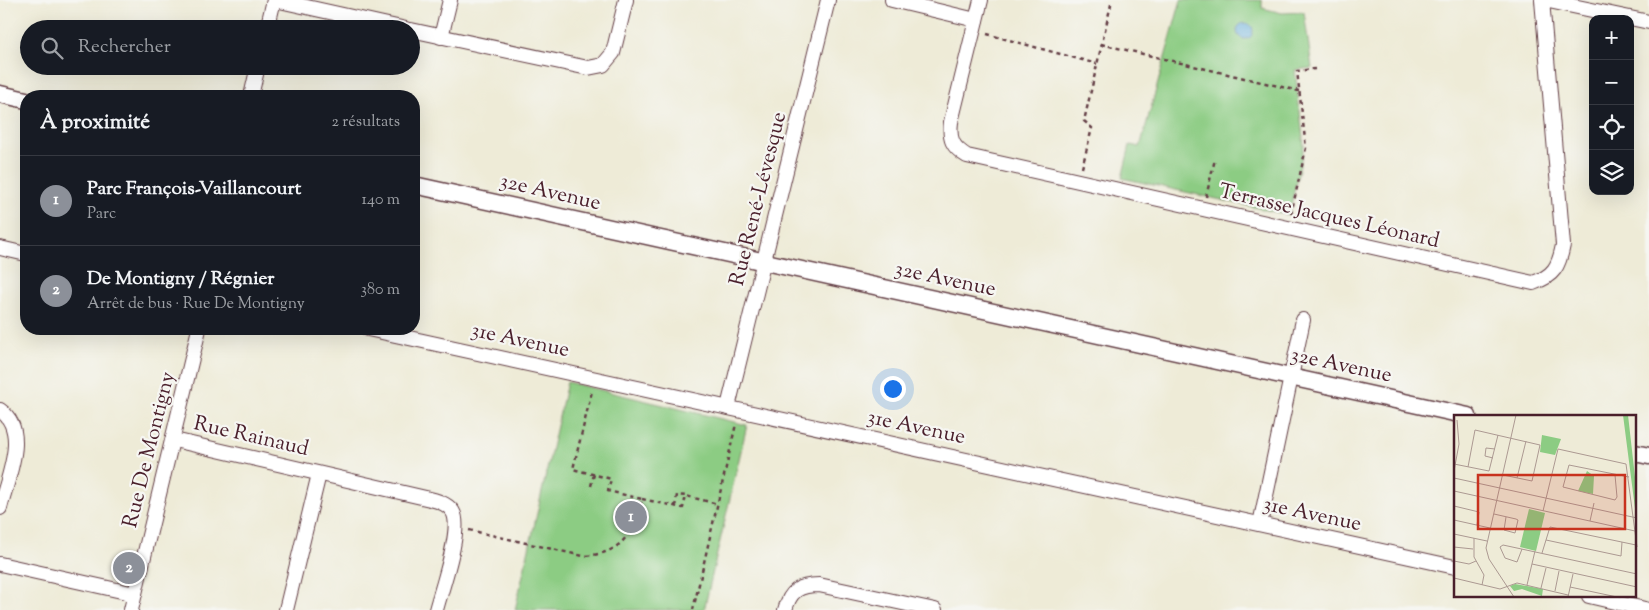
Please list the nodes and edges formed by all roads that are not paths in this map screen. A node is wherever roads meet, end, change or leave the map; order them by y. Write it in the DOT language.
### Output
graph roads {
  1 [pos="275,0"];
  2 [pos="450,0"];
  3 [pos="626,0"];
  4 [pos="828,0"];
  5 [pos="892,0"];
  6 [pos="981,0"];
  7 [pos="1543,0"];
  8 [pos="269,20"];
  9 [pos="365,20"];
  10 [pos="1649,22"];
  11 [pos="975,26"];
  12 [pos="420,32"];
  13 [pos="442,37"];
  14 [pos="256,75"];
  15 [pos="252,90"];
  16 [pos="0,94"];
  17 [pos="20,99"];
  18 [pos="420,186"];
  19 [pos="0,248"];
  20 [pos="20,253"];
  21 [pos="764,262"];
  22 [pos="1303,320"];
  23 [pos="198,335"];
  24 [pos="396,335"];
  25 [pos="1292,377"];
  26 [pos="734,408"];
  27 [pos="0,410"];
  28 [pos="1463,415"];
  29 [pos="174,440"];
  30 [pos="1636,453"];
  31 [pos="1649,456"];
  32 [pos="319,474"];
  33 [pos="0,508"];
  34 [pos="1260,524"];
  35 [pos="0,564"];
  36 [pos="1454,567"];
  37 [pos="135,594"];
  38 [pos="1598,598"];
  39 [pos="131,610"];
  40 [pos="286,610"];
  41 [pos="436,610"];
  42 [pos="785,610"];
  43 [pos="935,610"];
  44 [pos="1649,610"];
  1 -- 8 [label="street"];
  1 -- 9 [label="street"];
  2 -- 13 [label="street"];
  3 -- 13 [label="street"];
  4 -- 21 [label="street, Rue René-Lévesque"];
  5 -- 11 [label="street"];
  6 -- 11 [label="street, Terrasse Jacques Léonard"];
  7 -- 10 [label="street, Terrasse Jacques Léonard"];
  7 -- 11 [label="street, Terrasse Jacques Léonard"];
  12 -- 13 [label="street"];
  14 -- 15 [label="street"];
  16 -- 17 [label="street"];
  18 -- 21 [label="street, 32e Avenue"];
  19 -- 20 [label="street"];
  21 -- 25 [label="street, 32e Avenue"];
  21 -- 26 [label="street, Rue René-Lévesque"];
  22 -- 25 [label="street"];
  23 -- 29 [label="street, Rue De Montigny"];
  24 -- 26 [label="street, 31e Avenue"];
  25 -- 28 [label="street, 32e Avenue"];
  25 -- 34 [label="street"];
  26 -- 34 [label="street, 31e Avenue"];
  27 -- 33 [label="street"];
  29 -- 32 [label="street, Rue Rainaud"];
  29 -- 37 [label="street, Rue De Montigny"];
  30 -- 31 [label="street"];
  32 -- 40 [label="street, Rue Rainaud"];
  32 -- 41 [label="street, Rue Rainaud"];
  34 -- 36 [label="street, 31e Avenue"];
  35 -- 37 [label="street"];
  37 -- 39 [label="street, Rue De Montigny"];
  38 -- 44 [label="street"];
  42 -- 43 [label="street"];
}
